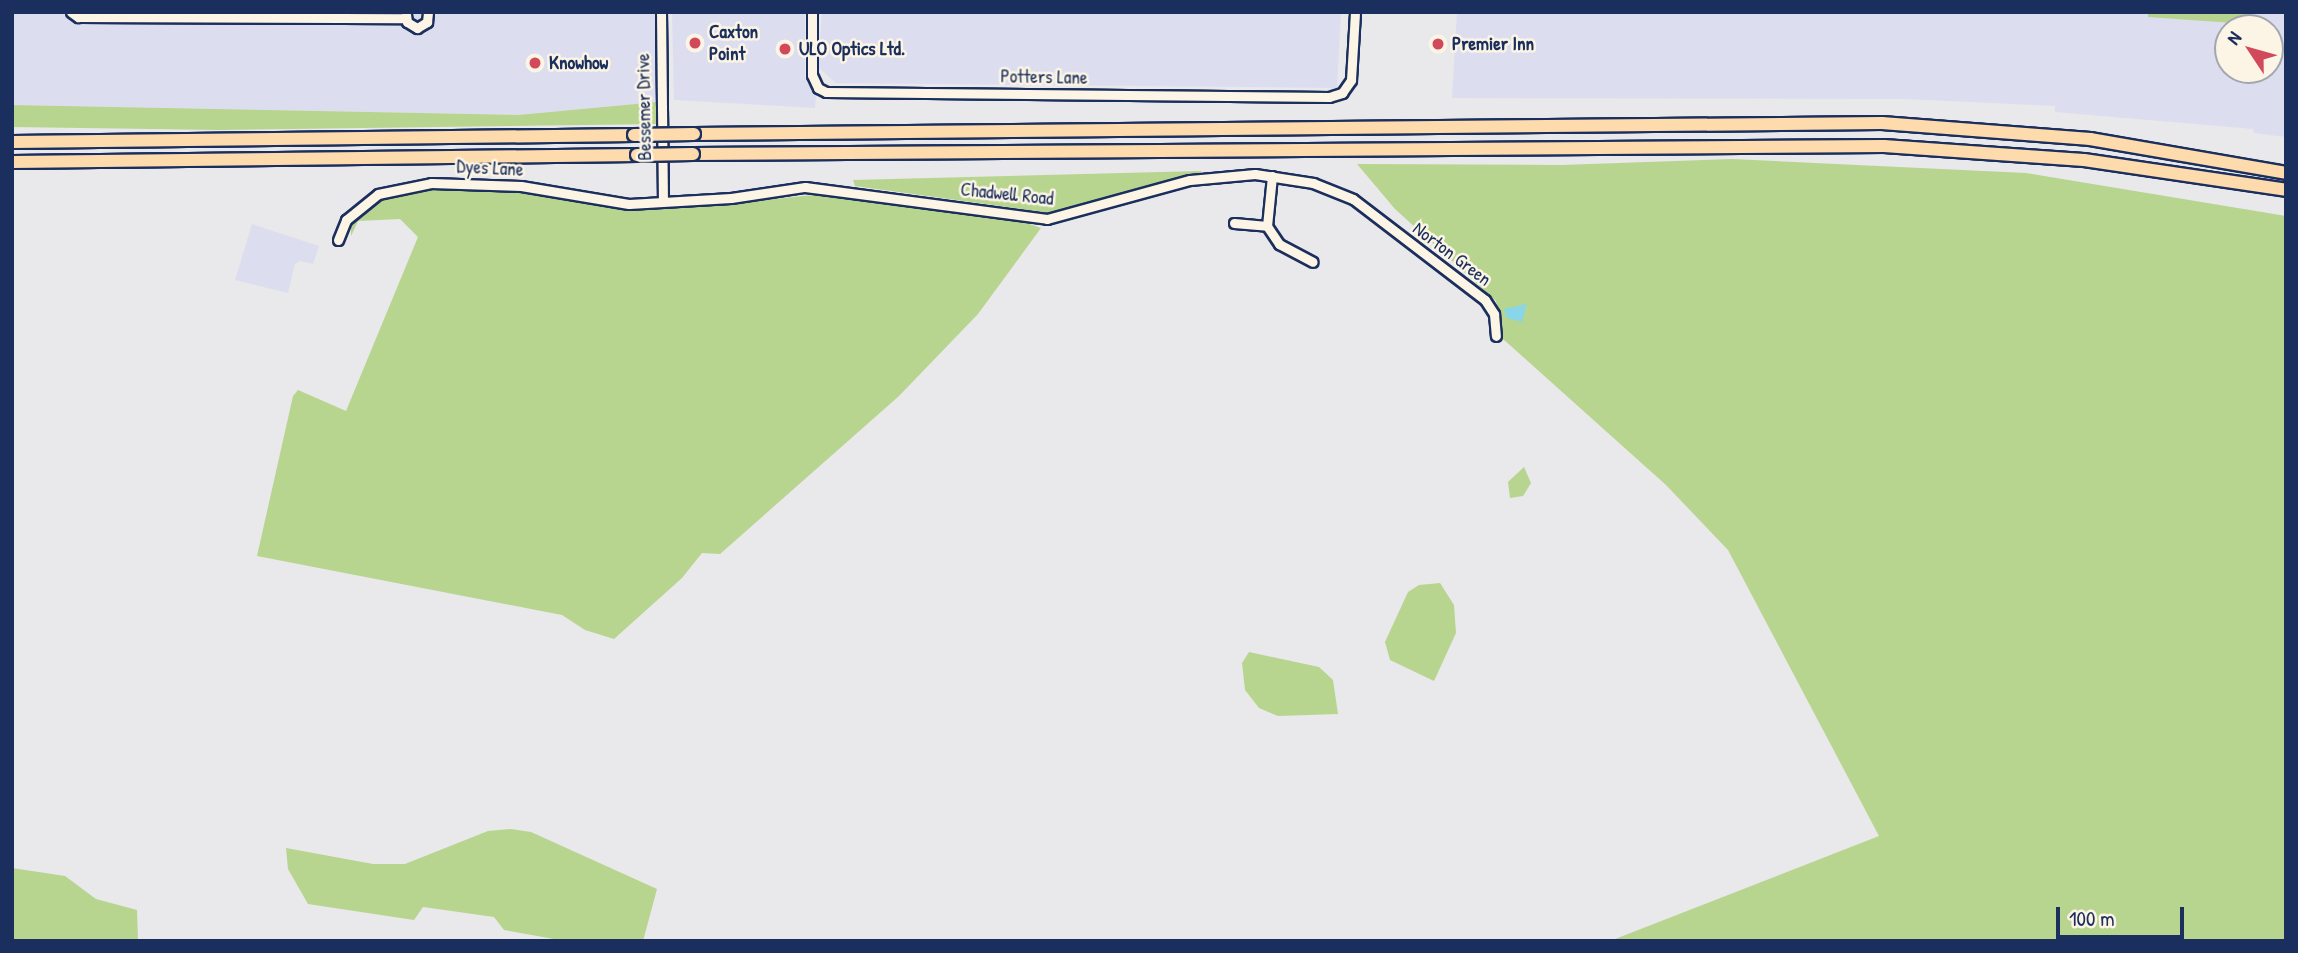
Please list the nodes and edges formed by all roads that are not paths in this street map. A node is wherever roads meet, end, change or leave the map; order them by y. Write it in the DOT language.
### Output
graph roads {
  1 [pos="71,12"];
  2 [pos="428,12"];
  3 [pos="661,12"];
  4 [pos="812,12"];
  5 [pos="1356,12"];
  6 [pos="406,15"];
  7 [pos="12,142"];
  8 [pos="12,162"];
  9 [pos="2286,173"];
  10 [pos="1272,176"];
  11 [pos="2286,190"];
  12 [pos="663,201"];
  13 [pos="1376,219"];
  14 [pos="1234,223"];
  15 [pos="1266,226"];
  16 [pos="338,240"];
  17 [pos="1313,262"];
  18 [pos="1496,336"];
  1 -- 6 [label="street"];
  2 -- 6 [label="street"];
  3 -- 12 [label="street, Bessemer Drive"];
  4 -- 5 [label="street, Potters Lane"];
  7 -- 9 [label="highway, bridge"];
  8 -- 11 [label="highway, bridge"];
  10 -- 12 [label="street, Chadwell Road"];
  10 -- 13 [label="street, Chadwell Road"];
  10 -- 15 [label="street"];
  12 -- 16 [label="street, Dyes Lane"];
  13 -- 18 [label="street, Norton Green"];
  14 -- 15 [label="street"];
  15 -- 17 [label="street"];
}
